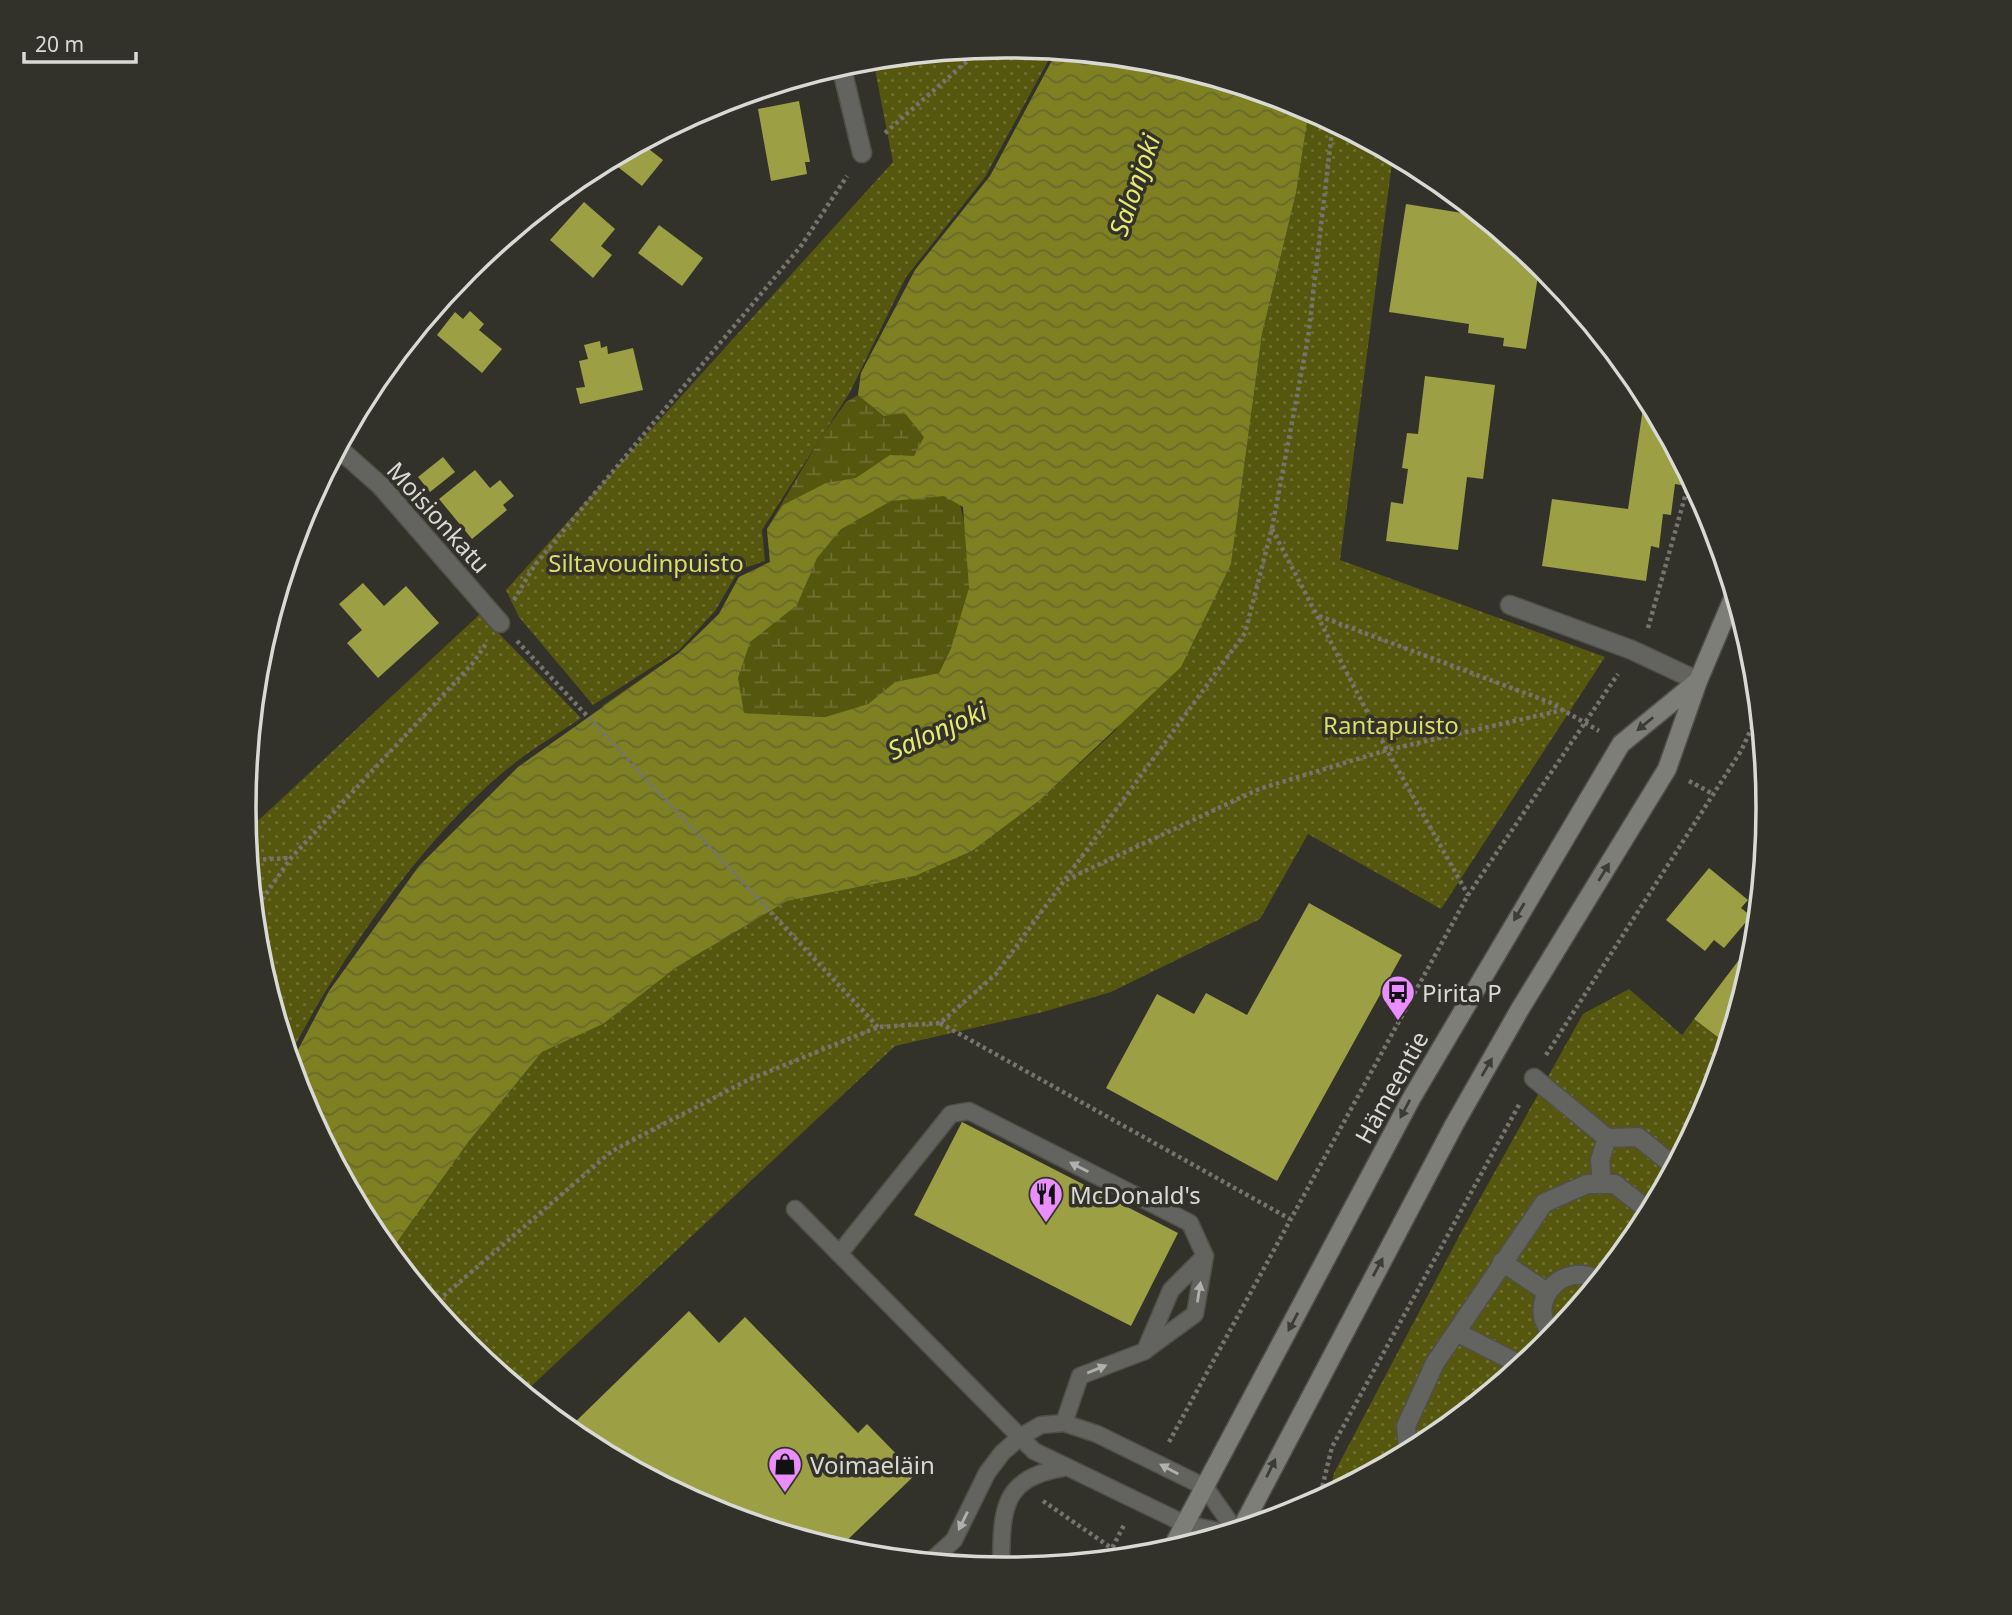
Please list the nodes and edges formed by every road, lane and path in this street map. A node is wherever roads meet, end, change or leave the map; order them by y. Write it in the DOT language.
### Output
graph roads {
  1 [pos="970,59"];
  2 [pos="844,76"];
  3 [pos="1332,132"];
  4 [pos="862,153"];
  5 [pos="345,455"];
  6 [pos="1686,493"];
  7 [pos="1272,528"];
  8 [pos="1510,605"];
  9 [pos="1729,609"];
  10 [pos="1319,616"];
  11 [pos="500,623"];
  12 [pos="1649,627"];
  13 [pos="1618,675"];
  14 [pos="1698,681"];
  15 [pos="1563,710"];
  16 [pos="1586,724"];
  17 [pos="1388,750"];
  18 [pos="291,858"];
  19 [pos="258,860"];
  20 [pos="1064,881"];
  21 [pos="1468,895"];
  22 [pos="262,899"];
  23 [pos="940,1023"];
  24 [pos="878,1027"];
  25 [pos="1534,1078"];
  26 [pos="1607,1138"];
  27 [pos="1667,1160"];
  28 [pos="1602,1184"];
  29 [pos="1641,1205"];
  30 [pos="795,1209"];
  31 [pos="1290,1219"];
  32 [pos="839,1254"];
  33 [pos="1205,1256"];
  34 [pos="1502,1262"];
  35 [pos="1590,1277"];
  36 [pos="1547,1292"];
  37 [pos="440,1299"];
  38 [pos="1548,1326"];
  39 [pos="1456,1332"];
  40 [pos="1145,1351"];
  41 [pos="1511,1361"];
  42 [pos="1064,1423"];
  43 [pos="1020,1437"];
  44 [pos="1171,1438"];
  45 [pos="1407,1441"];
  46 [pos="1063,1468"];
  47 [pos="1018,1483"];
  48 [pos="1205,1488"];
  49 [pos="1247,1517"];
  50 [pos="1125,1522"];
  51 [pos="1229,1523"];
  52 [pos="1185,1524"];
  53 [pos="1209,1529"];
  54 [pos="1178,1537"];
  55 [pos="1111,1550"];
  56 [pos="939,1554"];
  57 [pos="1001,1557"];
  1 -- 4 [label="path"];
  2 -- 4 [label="street"];
  3 -- 7 [label="path"];
  4 -- 11 [label="path"];
  5 -- 11 [label="street, Moisionkatu"];
  6 -- 12 [label="path"];
  7 -- 10 [label="path"];
  7 -- 20 [label="path"];
  8 -- 14 [label="street"];
  9 -- 14 [label="main road, Hämeentie"];
  10 -- 15 [label="path"];
  10 -- 17 [label="path"];
  11 -- 18 [label="path"];
  11 -- 24 [label="path"];
  13 -- 16 [label="path"];
  14 -- 48 [label="main road, Hämeentie, one-way"];
  49 -- 14 [label="main road, Hämeentie, one-way"];
  15 -- 16 [label="path"];
  15 -- 17 [label="path"];
  16 -- 21 [label="path"];
  17 -- 20 [label="path"];
  17 -- 21 [label="path"];
  18 -- 19 [label="path"];
  18 -- 22 [label="path"];
  20 -- 23 [label="path"];
  21 -- 31 [label="path"];
  23 -- 24 [label="path"];
  23 -- 31 [label="path"];
  24 -- 37 [label="path"];
  25 -- 26 [label="street"];
  26 -- 27 [label="street"];
  26 -- 28 [label="street"];
  28 -- 29 [label="street"];
  28 -- 34 [label="street"];
  30 -- 32 [label="lane"];
  31 -- 44 [label="path"];
  33 -- 32 [label="lane, one-way"];
  32 -- 43 [label="lane"];
  33 -- 40 [label="lane"];
  40 -- 33 [label="lane, one-way"];
  34 -- 36 [label="street"];
  34 -- 39 [label="street"];
  35 -- 36 [label="street"];
  36 -- 38 [label="street"];
  39 -- 41 [label="street"];
  39 -- 45 [label="street"];
  42 -- 40 [label="lane, one-way"];
  42 -- 43 [label="lane"];
  48 -- 42 [label="lane, one-way"];
  43 -- 46 [label="lane"];
  43 -- 56 [label="lane, one-way"];
  46 -- 47 [label="lane"];
  46 -- 52 [label="lane"];
  47 -- 55 [label="path"];
  47 -- 57 [label="lane"];
  48 -- 51 [label="lane"];
  48 -- 52 [label="main road, Hämeentie"];
  50 -- 55 [label="path"];
  52 -- 53 [label="lane"];
  52 -- 54 [label="main road, Hämeentie"];
}
